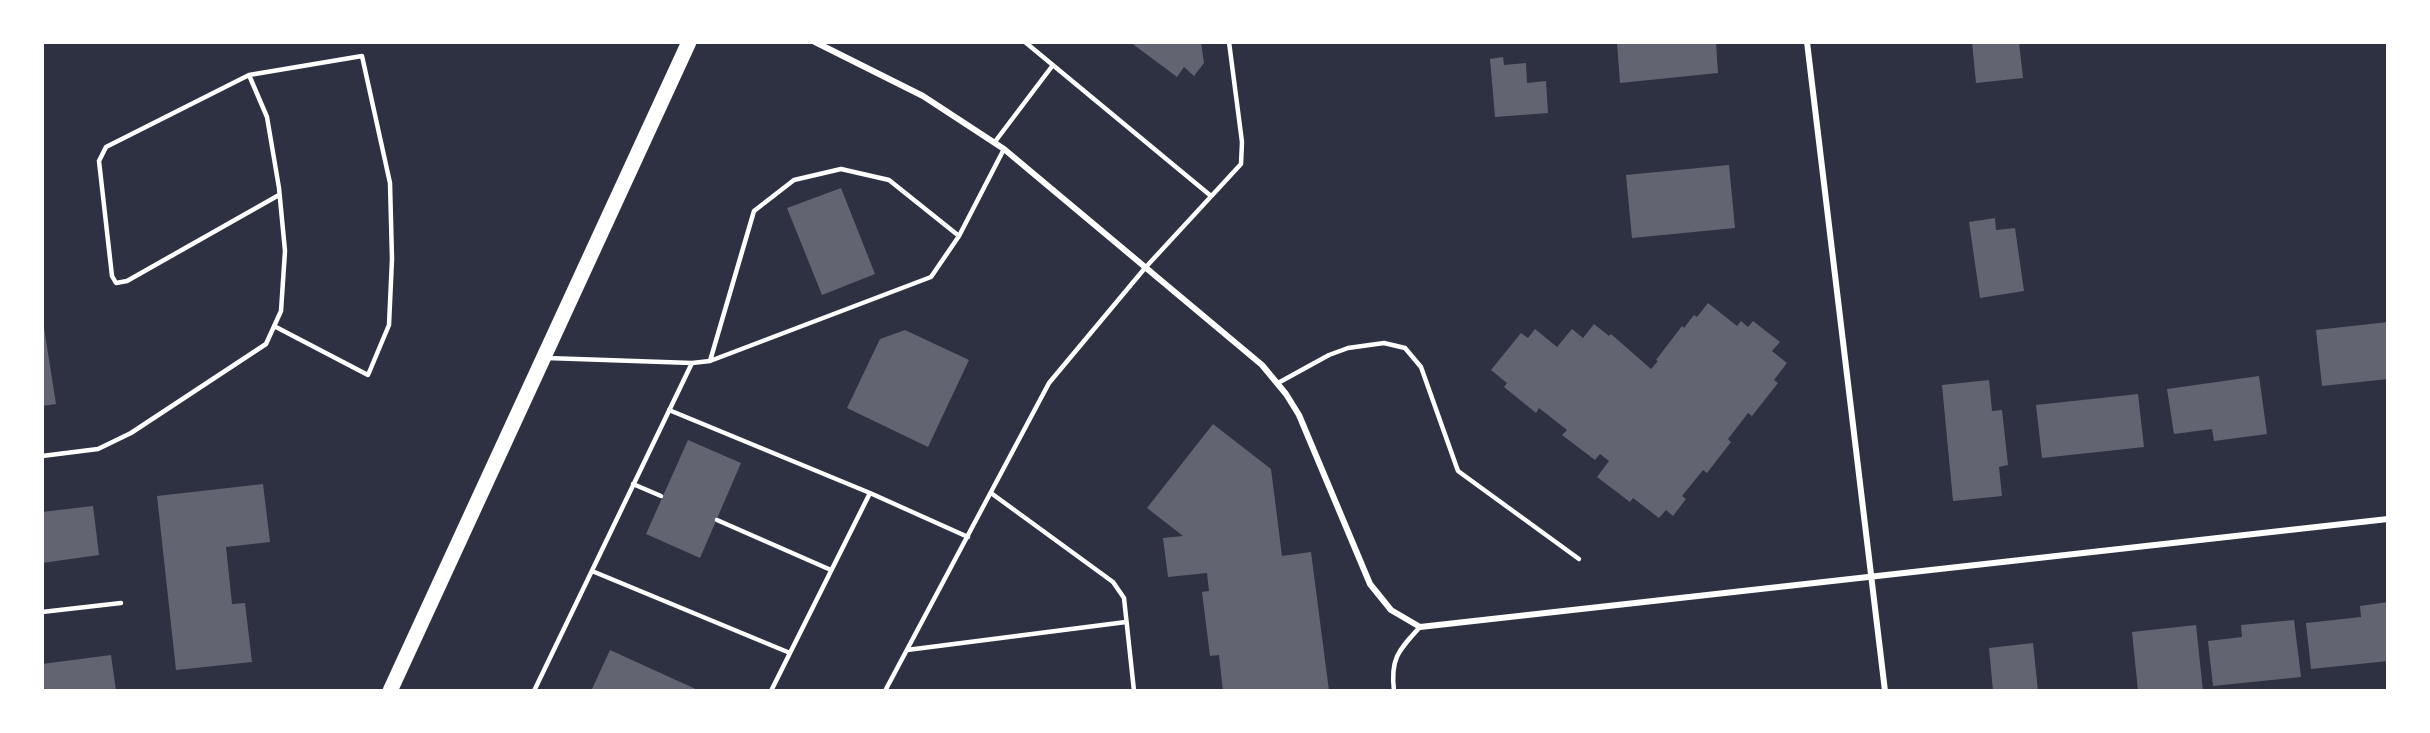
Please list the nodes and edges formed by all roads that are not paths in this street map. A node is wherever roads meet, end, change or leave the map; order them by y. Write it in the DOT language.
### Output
graph roads {
  1 [pos="689,42"];
  2 [pos="815,42"];
  3 [pos="1025,42"];
  4 [pos="1229,42"];
  5 [pos="1807,42"];
  6 [pos="1053,65"];
  7 [pos="249,75"];
  8 [pos="994,142"];
  9 [pos="1004,149"];
  10 [pos="279,195"];
  11 [pos="1211,196"];
  12 [pos="959,236"];
  13 [pos="1144,268"];
  14 [pos="274,326"];
  15 [pos="544,357"];
  16 [pos="710,361"];
  17 [pos="692,363"];
  18 [pos="1278,383"];
  19 [pos="669,410"];
  20 [pos="42,456"];
  21 [pos="633,484"];
  22 [pos="870,493"];
  23 [pos="991,493"];
  24 [pos="661,496"];
  25 [pos="2388,519"];
  26 [pos="717,520"];
  27 [pos="968,537"];
  28 [pos="1579,559"];
  29 [pos="831,570"];
  30 [pos="592,571"];
  31 [pos="1872,576"];
  32 [pos="121,603"];
  33 [pos="42,612"];
  34 [pos="1126,622"];
  35 [pos="1420,627"];
  36 [pos="907,650"];
  37 [pos="790,653"];
  38 [pos="390,691"];
  39 [pos="534,691"];
  40 [pos="771,691"];
  41 [pos="885,691"];
  42 [pos="1134,691"];
  43 [pos="1394,691"];
  44 [pos="1885,691"];
  1 -- 15 [label="main road"];
  2 -- 8 [label="street"];
  3 -- 6 [label="lane"];
  4 -- 11 [label="lane"];
  5 -- 31 [label="street"];
  6 -- 8 [label="lane"];
  6 -- 11 [label="lane"];
  7 -- 10 [label="lane"];
  7 -- 10 [label="lane"];
  7 -- 14 [label="lane"];
  8 -- 9 [label="street"];
  9 -- 12 [label="lane"];
  9 -- 13 [label="street"];
  10 -- 14 [label="lane"];
  11 -- 13 [label="lane"];
  12 -- 16 [label="lane"];
  12 -- 16 [label="lane"];
  13 -- 18 [label="street"];
  13 -- 23 [label="lane"];
  14 -- 20 [label="lane"];
  15 -- 17 [label="lane"];
  15 -- 38 [label="main road"];
  16 -- 17 [label="lane"];
  17 -- 19 [label="lane"];
  18 -- 28 [label="lane"];
  18 -- 35 [label="street"];
  19 -- 21 [label="lane"];
  19 -- 22 [label="lane"];
  21 -- 24 [label="lane"];
  21 -- 30 [label="lane"];
  22 -- 27 [label="lane"];
  22 -- 29 [label="lane"];
  23 -- 27 [label="lane"];
  23 -- 34 [label="lane"];
  25 -- 31 [label="street"];
  26 -- 29 [label="lane"];
  27 -- 36 [label="lane"];
  29 -- 37 [label="lane"];
  30 -- 37 [label="lane"];
  30 -- 39 [label="lane"];
  31 -- 35 [label="street"];
  31 -- 44 [label="street"];
  32 -- 33 [label="lane"];
  34 -- 36 [label="lane"];
  34 -- 42 [label="lane"];
  35 -- 43 [label="lane"];
  36 -- 41 [label="lane"];
  37 -- 40 [label="lane"];
}
